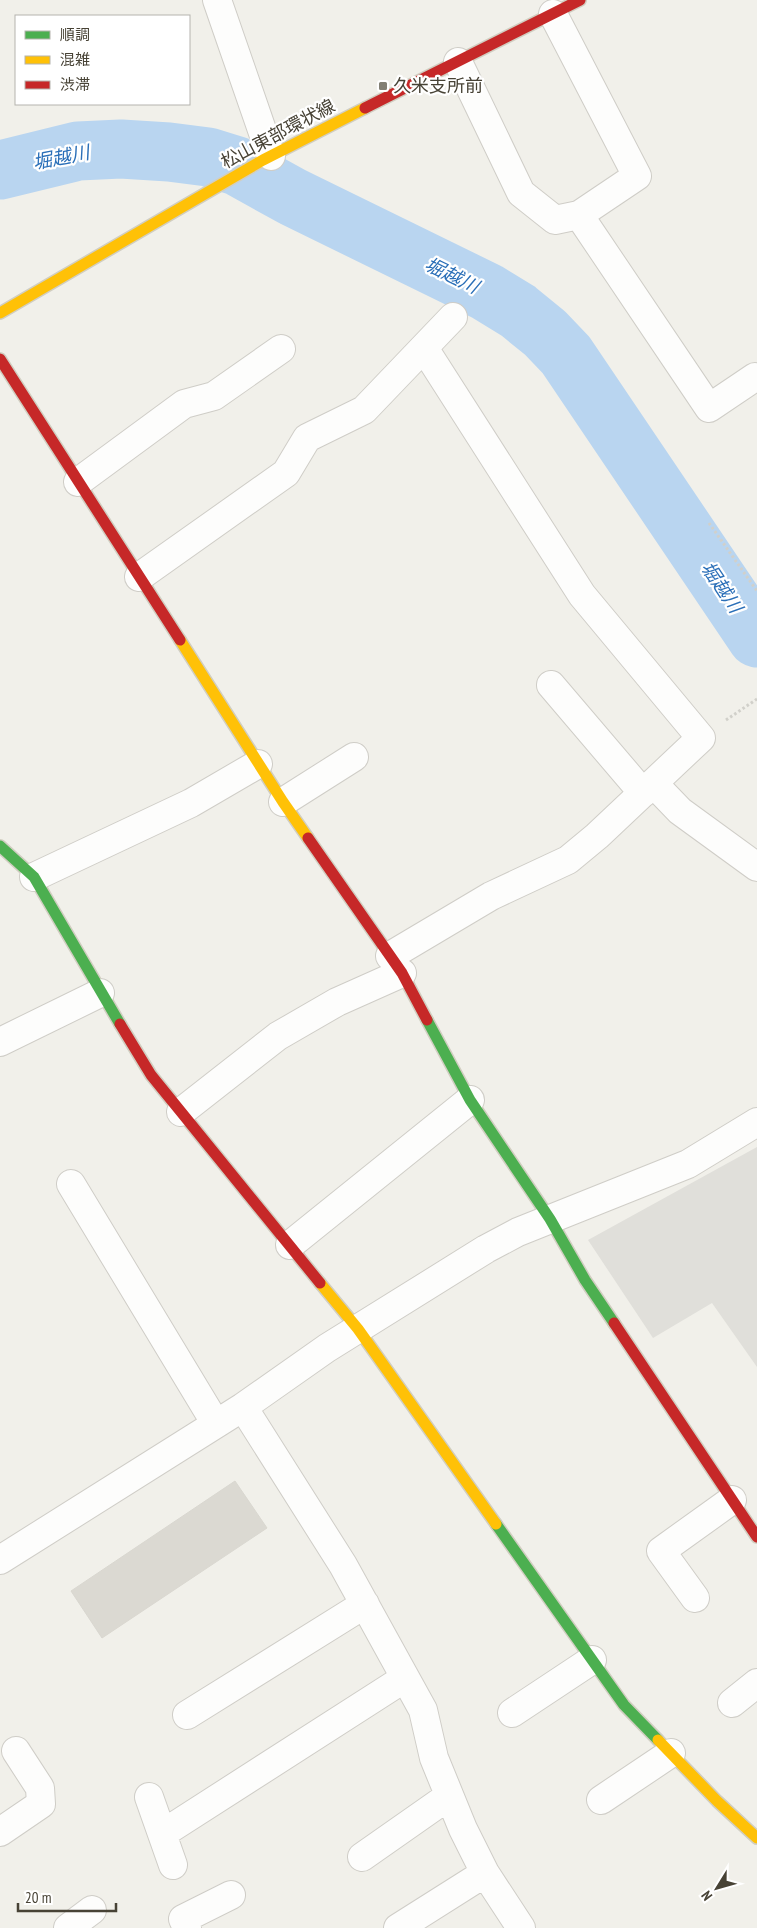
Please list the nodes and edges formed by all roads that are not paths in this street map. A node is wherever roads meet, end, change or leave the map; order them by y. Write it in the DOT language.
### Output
graph roads {
  1 [pos="217,0"];
  2 [pos="564,6"];
  3 [pos="458,62"];
  4 [pos="267,158"];
  5 [pos="579,215"];
  6 [pos="0,313"];
  7 [pos="453,318"];
  8 [pos="424,348"];
  9 [pos="281,349"];
  10 [pos="0,359"];
  11 [pos="754,377"];
  12 [pos="78,482"];
  13 [pos="140,577"];
  14 [pos="551,685"];
  15 [pos="354,757"];
  16 [pos="258,764"];
  17 [pos="648,788"];
  18 [pos="283,802"];
  19 [pos="0,846"];
  20 [pos="757,867"];
  21 [pos="34,877"];
  22 [pos="396,964"];
  23 [pos="100,993"];
  24 [pos="0,1042"];
  25 [pos="470,1100"];
  26 [pos="181,1112"];
  27 [pos="757,1122"];
  28 [pos="71,1184"];
  29 [pos="550,1219"];
  30 [pos="290,1245"];
  31 [pos="358,1329"];
  32 [pos="243,1406"];
  33 [pos="216,1424"];
  34 [pos="732,1500"];
  35 [pos="757,1537"];
  36 [pos="0,1560"];
  37 [pos="695,1598"];
  38 [pos="365,1604"];
  39 [pos="592,1660"];
  40 [pos="405,1678"];
  41 [pos="757,1683"];
  42 [pos="732,1703"];
  43 [pos="512,1713"];
  44 [pos="187,1715"];
  45 [pos="16,1751"];
  46 [pos="671,1753"];
  47 [pos="450,1796"];
  48 [pos="149,1797"];
  49 [pos="601,1800"];
  50 [pos="0,1832"];
  51 [pos="162,1834"];
  52 [pos="757,1838"];
  53 [pos="362,1858"];
  54 [pos="173,1865"];
  55 [pos="484,1873"];
  56 [pos="231,1895"];
  57 [pos="92,1910"];
  58 [pos="68,1928"];
  59 [pos="186,1928"];
  60 [pos="398,1928"];
  61 [pos="521,1928"];
  1 -- 4 [label="street"];
  2 -- 3 [label="street, 松山東部環状線"];
  2 -- 5 [label="street"];
  3 -- 4 [label="street, 松山東部環状線"];
  3 -- 5 [label="street"];
  4 -- 6 [label="street, 松山東部環状線"];
  5 -- 11 [label="street"];
  7 -- 8 [label="street"];
  8 -- 13 [label="street"];
  8 -- 17 [label="street"];
  9 -- 12 [label="street"];
  10 -- 12 [label="street"];
  12 -- 13 [label="street"];
  13 -- 16 [label="street"];
  14 -- 17 [label="street"];
  15 -- 18 [label="street"];
  16 -- 18 [label="street"];
  16 -- 21 [label="street"];
  17 -- 20 [label="street"];
  17 -- 22 [label="street"];
  18 -- 22 [label="street"];
  19 -- 21 [label="street"];
  21 -- 23 [label="street"];
  22 -- 25 [label="street"];
  22 -- 26 [label="street"];
  23 -- 24 [label="street"];
  23 -- 26 [label="street"];
  25 -- 29 [label="street"];
  25 -- 30 [label="street"];
  26 -- 30 [label="street"];
  27 -- 29 [label="street"];
  28 -- 33 [label="street"];
  29 -- 31 [label="street"];
  29 -- 34 [label="street"];
  30 -- 31 [label="street"];
  31 -- 32 [label="street"];
  31 -- 39 [label="street"];
  32 -- 33 [label="street"];
  32 -- 38 [label="street"];
  33 -- 36 [label="street"];
  34 -- 35 [label="street"];
  34 -- 37 [label="street"];
  38 -- 40 [label="street"];
  38 -- 44 [label="street"];
  39 -- 43 [label="street"];
  39 -- 46 [label="street"];
  40 -- 47 [label="street"];
  40 -- 51 [label="street"];
  41 -- 42 [label="street"];
  45 -- 50 [label="street"];
  46 -- 49 [label="street"];
  46 -- 52 [label="street"];
  47 -- 53 [label="street"];
  47 -- 55 [label="street"];
  48 -- 51 [label="street"];
  51 -- 54 [label="street"];
  55 -- 60 [label="street"];
  55 -- 61 [label="street"];
  56 -- 59 [label="street"];
  57 -- 58 [label="street"];
}
